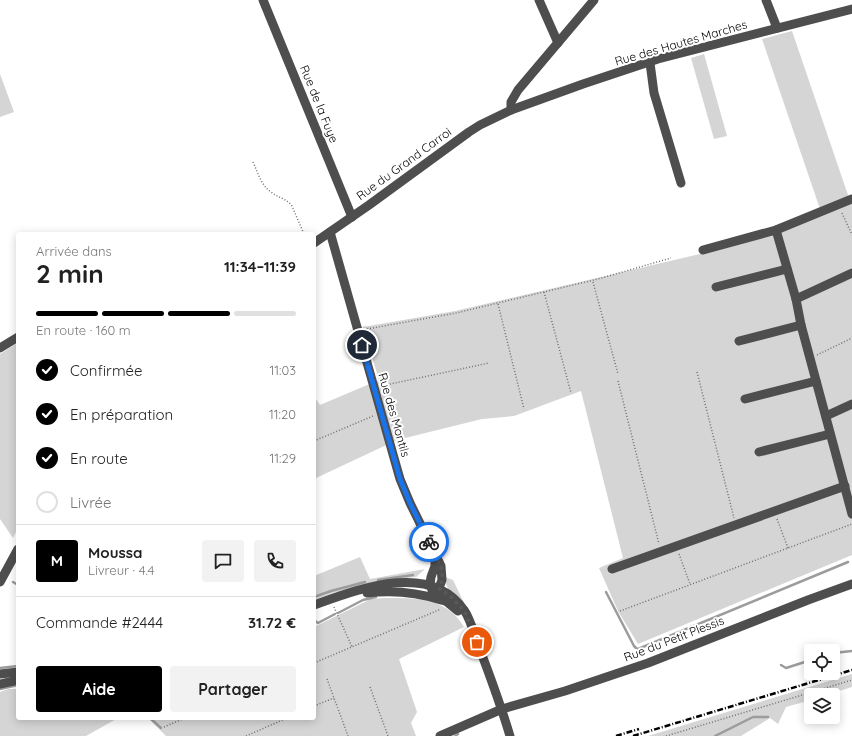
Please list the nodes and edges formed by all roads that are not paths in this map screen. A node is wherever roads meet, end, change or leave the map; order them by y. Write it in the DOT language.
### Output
graph roads {
  1 [pos="262,0"];
  2 [pos="539,0"];
  3 [pos="594,0"];
  4 [pos="766,0"];
  5 [pos="852,9"];
  6 [pos="777,28"];
  7 [pos="558,43"];
  8 [pos="650,62"];
  9 [pos="515,109"];
  10 [pos="681,183"];
  11 [pos="852,198"];
  12 [pos="352,217"];
  13 [pos="776,230"];
  14 [pos="330,232"];
  15 [pos="316,242"];
  16 [pos="703,250"];
  17 [pos="787,269"];
  18 [pos="852,273"];
  19 [pos="716,287"];
  20 [pos="796,299"];
  21 [pos="802,325"];
  22 [pos="16,338"];
  23 [pos="739,341"];
  24 [pos="0,348"];
  25 [pos="816,380"];
  26 [pos="745,398"];
  27 [pos="852,404"];
  28 [pos="826,416"];
  29 [pos="830,434"];
  30 [pos="759,452"];
  31 [pos="845,486"];
  32 [pos="852,514"];
  33 [pos="16,553"];
  34 [pos="434,553"];
  35 [pos="612,568"];
  36 [pos="432,573"];
  37 [pos="0,582"];
  38 [pos="419,584"];
  39 [pos="852,584"];
  40 [pos="434,588"];
  41 [pos="385,592"];
  42 [pos="329,600"];
  43 [pos="316,604"];
  44 [pos="442,604"];
  45 [pos="471,628"];
  46 [pos="16,672"];
  47 [pos="0,674"];
  48 [pos="16,680"];
  49 [pos="0,684"];
  50 [pos="502,709"];
  51 [pos="440,736"];
  52 [pos="510,736"];
  1 -- 12 [label="street, Rue de la Fuye"];
  2 -- 7 [label="street"];
  3 -- 7 [label="street"];
  4 -- 6 [label="street"];
  5 -- 6 [label="street, Rue des Hautes Marches"];
  6 -- 8 [label="street, Rue des Hautes Marches"];
  7 -- 9 [label="street"];
  8 -- 9 [label="street, Rue des Hautes Marches"];
  8 -- 10 [label="street"];
  9 -- 12 [label="street, Rue du Grand Carroi"];
  11 -- 13 [label="street"];
  12 -- 14 [label="street, Rue du Grand Carroi"];
  13 -- 16 [label="street"];
  13 -- 17 [label="street"];
  14 -- 15 [label="street, Rue du Grand Carroi"];
  14 -- 34 [label="street, Rue des Montils"];
  17 -- 19 [label="street"];
  17 -- 20 [label="street"];
  18 -- 20 [label="street"];
  20 -- 21 [label="street"];
  21 -- 23 [label="street"];
  21 -- 25 [label="street"];
  22 -- 24 [label="street"];
  25 -- 26 [label="street"];
  25 -- 28 [label="street"];
  27 -- 28 [label="street"];
  28 -- 29 [label="street"];
  29 -- 30 [label="street"];
  29 -- 31 [label="street"];
  31 -- 32 [label="street"];
  31 -- 35 [label="street"];
  33 -- 37 [label="street"];
  34 -- 36 [label="street, Rue des Montils"];
  34 -- 40 [label="street, Rue des Montils"];
  36 -- 38 [label="street"];
  36 -- 40 [label="street, Rue des Montils"];
  38 -- 40 [label="street"];
  38 -- 42 [label="street"];
  39 -- 50 [label="street, Rue du Petit Plessis"];
  40 -- 41 [label="street"];
  40 -- 44 [label="street"];
  40 -- 45 [label="street"];
  41 -- 42 [label="street"];
  41 -- 44 [label="street"];
  42 -- 43 [label="street"];
  44 -- 45 [label="street"];
  45 -- 50 [label="street"];
  46 -- 47 [label="street"];
  48 -- 49 [label="street"];
  50 -- 51 [label="street, Rue du Petit Plessis"];
  50 -- 52 [label="street"];
}
